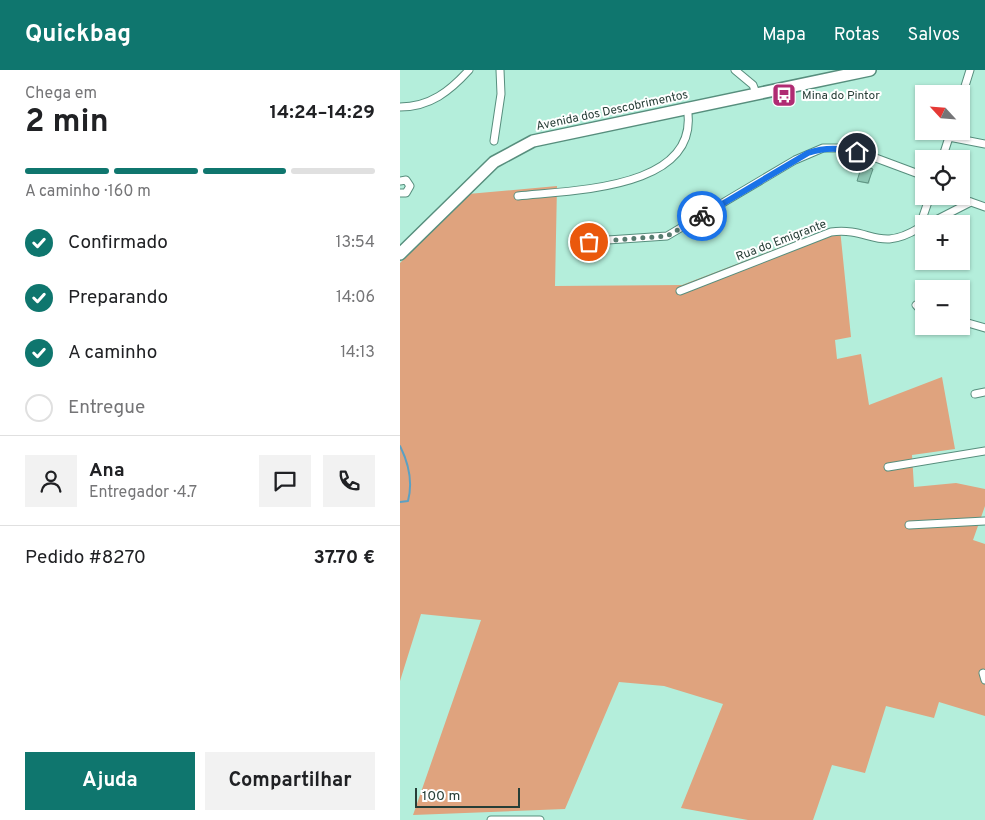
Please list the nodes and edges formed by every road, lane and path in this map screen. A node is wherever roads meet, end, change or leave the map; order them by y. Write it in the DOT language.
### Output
graph roads {
  1 [pos="469,70"];
  2 [pos="500,70"];
  3 [pos="735,70"];
  4 [pos="870,70"];
  5 [pos="970,70"];
  6 [pos="965,85"];
  7 [pos="756,93"];
  8 [pos="400,107"];
  9 [pos="687,107"];
  10 [pos="970,140"];
  11 [pos="494,141"];
  12 [pos="985,144"];
  13 [pos="915,173"];
  14 [pos="400,181"];
  15 [pos="400,193"];
  16 [pos="518,196"];
  17 [pos="971,202"];
  18 [pos="985,207"];
  19 [pos="946,215"];
  20 [pos="915,231"];
  21 [pos="578,242"];
  22 [pos="400,254"];
  23 [pos="680,291"];
  24 [pos="970,324"];
  25 [pos="985,328"];
  26 [pos="985,392"];
  27 [pos="976,394"];
  28 [pos="985,451"];
  29 [pos="888,467"];
  30 [pos="985,521"];
  31 [pos="909,525"];
  32 [pos="491,820"];
  33 [pos="540,820"];
  1 -- 8 [label="street"];
  2 -- 11 [label="street"];
  3 -- 7 [label="street"];
  4 -- 7 [label="main road, Avenida dos Descobrimentos"];
  5 -- 6 [label="street"];
  7 -- 9 [label="main road, Avenida dos Descobrimentos"];
  9 -- 16 [label="street"];
  9 -- 22 [label="main road, Avenida dos Descobrimentos"];
  10 -- 12 [label="street"];
  13 -- 21 [label="street"];
  14 -- 15 [label="street"];
  17 -- 18 [label="street"];
  17 -- 19 [label="street"];
  20 -- 23 [label="street, Rua do Emigrante"];
  24 -- 25 [label="street"];
  26 -- 27 [label="street"];
  28 -- 29 [label="street"];
  30 -- 31 [label="street"];
  32 -- 33 [label="street"];
}
